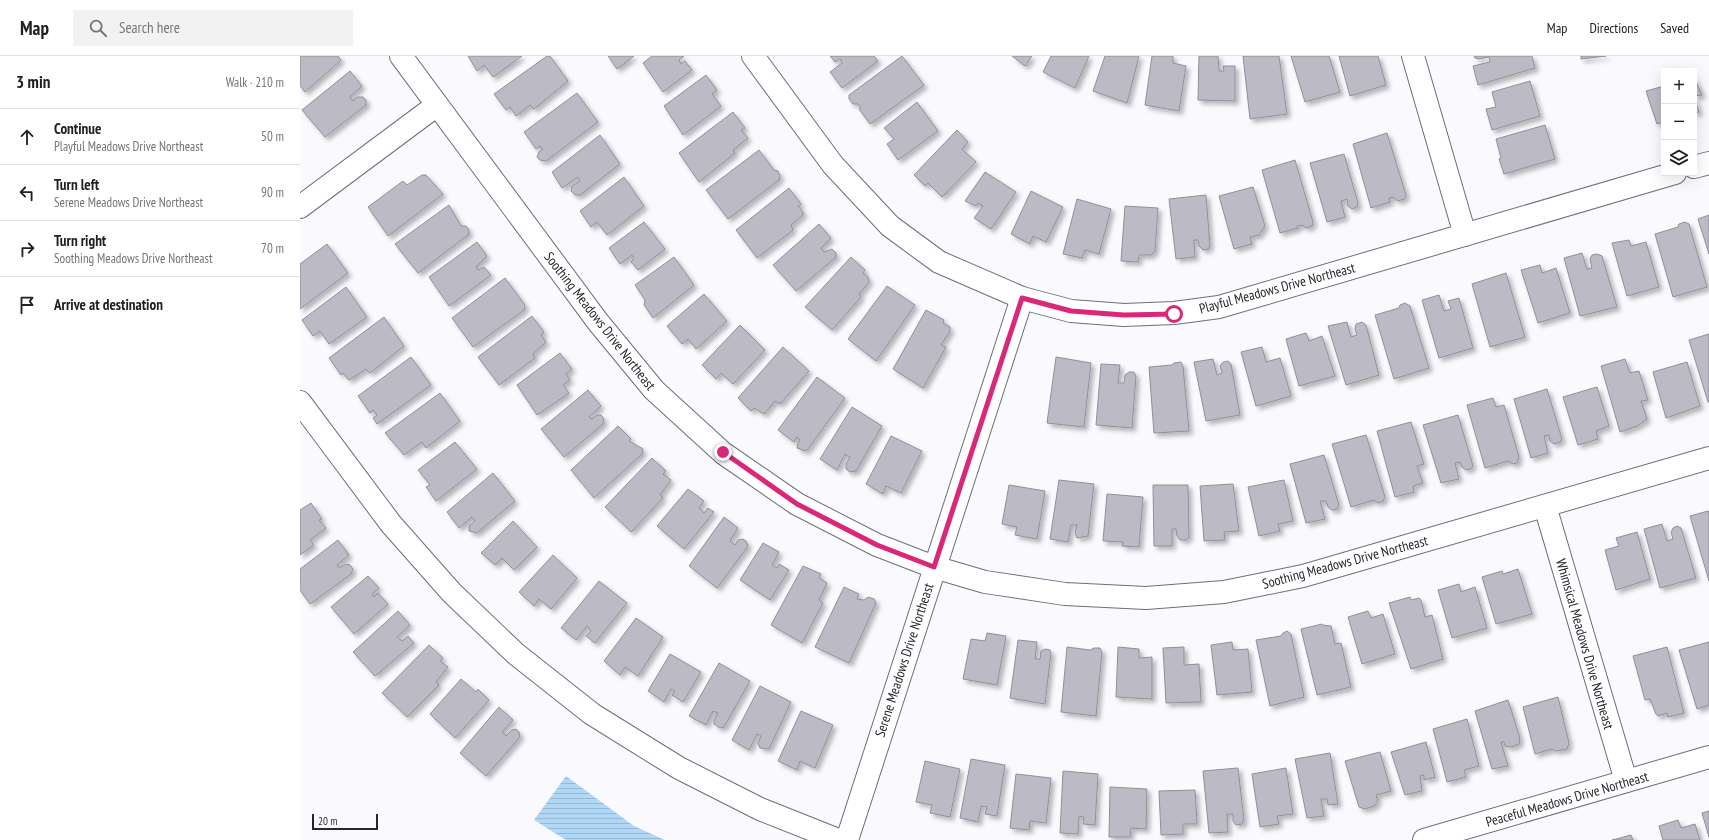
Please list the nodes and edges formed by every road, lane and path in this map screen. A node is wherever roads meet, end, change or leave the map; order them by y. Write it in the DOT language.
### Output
graph roads {
  1 [pos="401,56"];
  2 [pos="753,56"];
  3 [pos="1413,56"];
  4 [pos="437,105"];
  5 [pos="1709,163"];
  6 [pos="1697,166"];
  7 [pos="1665,176"];
  8 [pos="300,207"];
  9 [pos="1465,235"];
  10 [pos="1022,298"];
  11 [pos="300,402"];
  12 [pos="1709,458"];
  13 [pos="1545,506"];
  14 [pos="934,567"];
  15 [pos="1709,757"];
  16 [pos="1626,781"];
  17 [pos="838,840"];
  18 [pos="847,840"];
  19 [pos="1424,840"];
  1 -- 4 [label="street, Soothing Meadows Drive Northeast"];
  2 -- 10 [label="street, Playful Meadows Drive Northeast"];
  3 -- 9 [label="street"];
  4 -- 8 [label="street"];
  4 -- 14 [label="street, Soothing Meadows Drive Northeast"];
  5 -- 6 [label="street"];
  7 -- 9 [label="street, Playful Meadows Drive Northeast"];
  9 -- 10 [label="street, Playful Meadows Drive Northeast"];
  10 -- 14 [label="street, Serene Meadows Drive Northeast"];
  11 -- 17 [label="street"];
  12 -- 13 [label="street, Soothing Meadows Drive Northeast"];
  13 -- 14 [label="street, Soothing Meadows Drive Northeast"];
  13 -- 16 [label="street, Whimsical Meadows Drive Northeast"];
  14 -- 18 [label="street, Serene Meadows Drive Northeast"];
  15 -- 16 [label="street, Peaceful Meadows Drive Northeast"];
  16 -- 19 [label="street, Peaceful Meadows Drive Northeast"];
}
